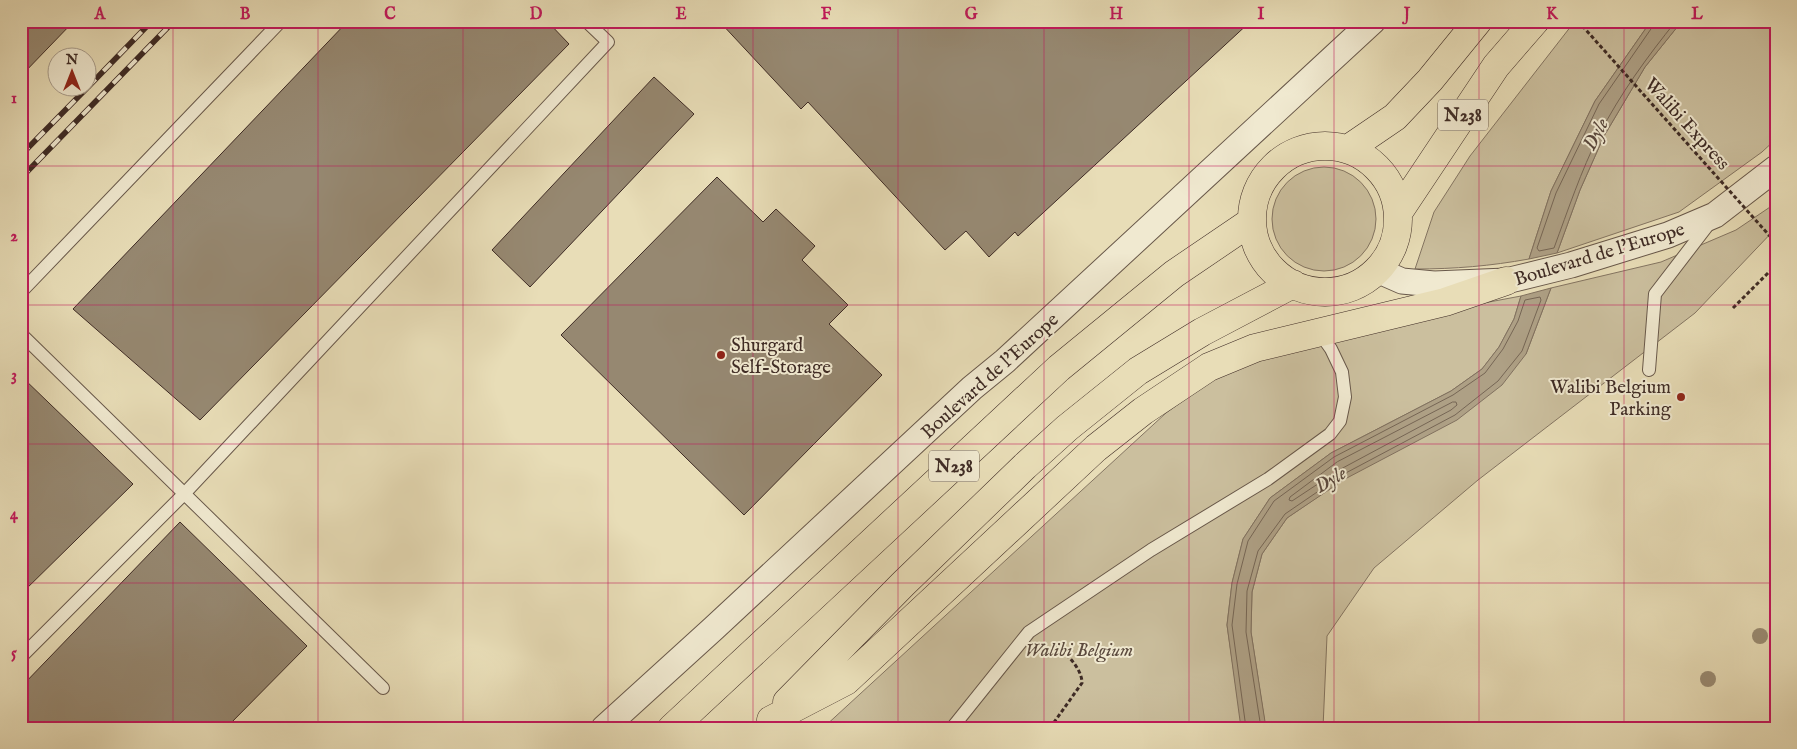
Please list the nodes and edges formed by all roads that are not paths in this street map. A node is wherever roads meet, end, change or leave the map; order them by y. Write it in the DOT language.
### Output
graph roads {
  1 [pos="281,21"];
  2 [pos="586,21"];
  3 [pos="1373,21"];
  4 [pos="1478,21"];
  5 [pos="1535,21"];
  6 [pos="1348,149"];
  7 [pos="1776,168"];
  8 [pos="1398,213"];
  9 [pos="1715,215"];
  10 [pos="1252,221"];
  11 [pos="1377,270"];
  12 [pos="1506,281"];
  13 [pos="1293,284"];
  14 [pos="21,292"];
  15 [pos="1319,332"];
  16 [pos="21,334"];
  17 [pos="1649,370"];
  18 [pos="185,493"];
  19 [pos="21,657"];
  20 [pos="383,688"];
  21 [pos="766,724"];
  22 [pos="604,728"];
  23 [pos="672,728"];
  24 [pos="952,728"];
  1 -- 14 [label="lane"];
  2 -- 18 [label="lane"];
  3 -- 22 [label="street, Boulevard de l'Europe"];
  4 -- 6 [label="highway, N238"];
  5 -- 8 [label="highway, N238"];
  6 -- 8 [label="highway"];
  6 -- 10 [label="highway"];
  7 -- 9 [label="street, Boulevard de l'Europe"];
  8 -- 11 [label="highway"];
  9 -- 12 [label="street, Boulevard de l'Europe"];
  9 -- 17 [label="lane"];
  10 -- 13 [label="highway"];
  10 -- 23 [label="highway, N238"];
  11 -- 12 [label="street, Boulevard de l'Europe"];
  11 -- 13 [label="highway"];
  12 -- 15 [label="highway"];
  13 -- 21 [label="highway, N238"];
  15 -- 21 [label="highway"];
  15 -- 24 [label="lane"];
  16 -- 18 [label="lane"];
  18 -- 19 [label="lane"];
  18 -- 20 [label="lane"];
}
